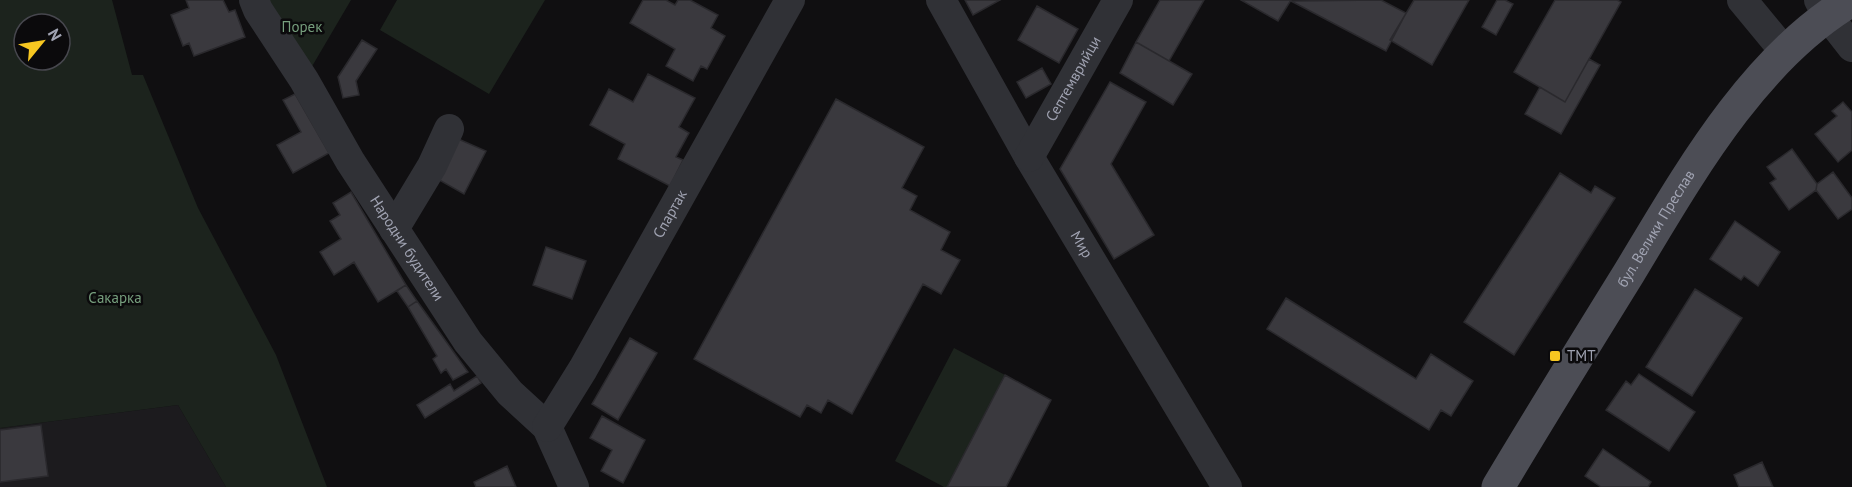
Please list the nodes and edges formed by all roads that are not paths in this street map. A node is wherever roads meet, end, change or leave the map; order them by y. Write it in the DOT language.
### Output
graph roads {
  1 [pos="254,0"];
  2 [pos="790,0"];
  3 [pos="941,0"];
  4 [pos="1118,0"];
  5 [pos="1742,0"];
  6 [pos="1832,5"];
  7 [pos="1852,47"];
  8 [pos="1785,52"];
  9 [pos="449,129"];
  10 [pos="1029,157"];
  11 [pos="394,229"];
  12 [pos="547,427"];
  13 [pos="574,487"];
  14 [pos="1227,487"];
  15 [pos="1498,487"];
  1 -- 11 [label="street, Народни будители"];
  2 -- 12 [label="street, Спартак"];
  3 -- 10 [label="street, Мир"];
  4 -- 10 [label="street, Септемврийци"];
  5 -- 8 [label="street"];
  6 -- 7 [label="street"];
  6 -- 8 [label="main road, бул. Велики Преслав"];
  8 -- 15 [label="main road, бул. Велики Преслав"];
  9 -- 11 [label="street"];
  10 -- 14 [label="street, Мир"];
  11 -- 12 [label="street, Народни будители"];
  12 -- 13 [label="street, Народни будители"];
}
